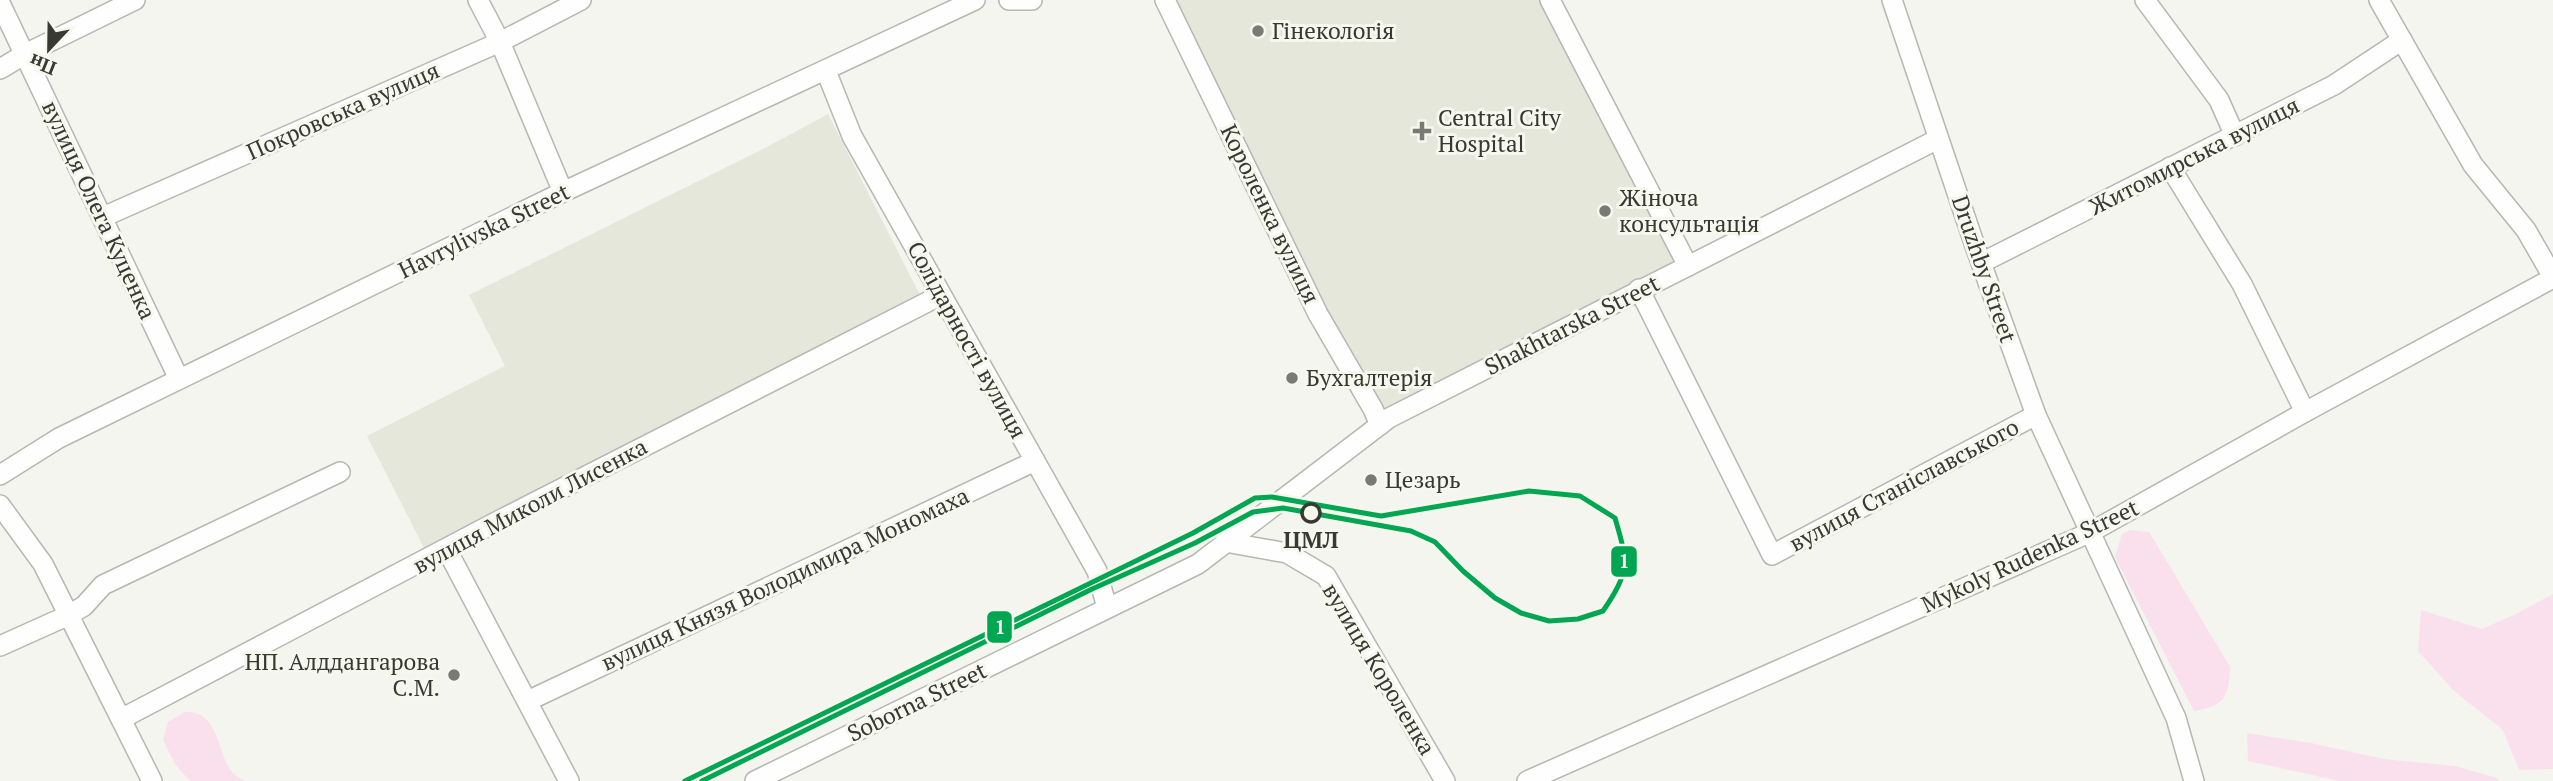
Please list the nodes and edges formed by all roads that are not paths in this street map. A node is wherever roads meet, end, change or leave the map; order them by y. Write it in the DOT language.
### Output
graph roads {
  1 [pos="135,0"];
  2 [pos="478,0"];
  3 [pos="581,0"];
  4 [pos="975,0"];
  5 [pos="1009,0"];
  6 [pos="1031,0"];
  7 [pos="1165,0"];
  8 [pos="1550,0"];
  9 [pos="1892,0"];
  10 [pos="2145,0"];
  11 [pos="2379,0"];
  12 [pos="0,2"];
  13 [pos="2402,40"];
  14 [pos="500,42"];
  15 [pos="24,54"];
  16 [pos="0,69"];
  17 [pos="825,71"];
  18 [pos="2235,136"];
  19 [pos="1938,139"];
  20 [pos="2170,167"];
  21 [pos="563,192"];
  22 [pos="103,217"];
  23 [pos="1981,263"];
  24 [pos="1688,266"];
  25 [pos="2553,277"];
  26 [pos="1639,289"];
  27 [pos="941,295"];
  28 [pos="179,379"];
  29 [pos="2305,412"];
  30 [pos="2036,415"];
  31 [pos="1380,425"];
  32 [pos="1035,461"];
  33 [pos="340,472"];
  34 [pos="0,475"];
  35 [pos="0,505"];
  36 [pos="2091,532"];
  37 [pos="1224,542"];
  38 [pos="449,547"];
  39 [pos="1107,608"];
  40 [pos="69,615"];
  41 [pos="0,646"];
  42 [pos="536,697"];
  43 [pos="121,719"];
  44 [pos="567,776"];
  45 [pos="152,781"];
  46 [pos="755,781"];
  47 [pos="1445,781"];
  48 [pos="1527,781"];
  49 [pos="2194,781"];
  1 -- 15 [label="street"];
  2 -- 14 [label="street"];
  3 -- 14 [label="street, Покровська вулиця"];
  4 -- 17 [label="street, Havrylivska Street"];
  5 -- 6 [label="street"];
  7 -- 31 [label="street, Короленка вулиця"];
  8 -- 24 [label="street"];
  9 -- 19 [label="street, Druzhby Street"];
  10 -- 18 [label="street"];
  11 -- 13 [label="street"];
  12 -- 15 [label="street, вулиця Олега Куценка"];
  13 -- 18 [label="street, Житомирська вулиця"];
  13 -- 25 [label="street"];
  14 -- 21 [label="street"];
  14 -- 22 [label="street, Покровська вулиця"];
  15 -- 16 [label="street"];
  15 -- 22 [label="street, вулиця Олега Куценка"];
  17 -- 21 [label="street, Havrylivska Street"];
  17 -- 27 [label="street, Солідарності вулиця"];
  18 -- 20 [label="street, Житомирська вулиця"];
  19 -- 23 [label="street, Druzhby Street"];
  19 -- 24 [label="street, Shakhtarska Street"];
  20 -- 23 [label="street, Житомирська вулиця"];
  20 -- 29 [label="street"];
  21 -- 28 [label="street, Havrylivska Street"];
  22 -- 28 [label="street, вулиця Олега Куценка"];
  23 -- 30 [label="street, Druzhby Street"];
  24 -- 26 [label="street, Shakhtarska Street"];
  25 -- 29 [label="street, Mykoly Rudenka Street"];
  26 -- 30 [label="street, вулиця Станіславського"];
  26 -- 31 [label="street, Shakhtarska Street"];
  27 -- 32 [label="street, Солідарності вулиця"];
  27 -- 38 [label="street, вулиця Миколи Лисенка"];
  28 -- 34 [label="street, Havrylivska Street"];
  29 -- 36 [label="street, Mykoly Rudenka Street"];
  30 -- 36 [label="street, Druzhby Street"];
  31 -- 37 [label="street, Shakhtarska Street"];
  32 -- 39 [label="street, Солідарності вулиця"];
  32 -- 42 [label="street, вулиця Князя Володимира Мономаха"];
  33 -- 40 [label="street"];
  35 -- 40 [label="street"];
  36 -- 48 [label="street, Mykoly Rudenka Street"];
  36 -- 49 [label="street, Druzhby Street"];
  37 -- 39 [label="street, Soborna Street"];
  37 -- 47 [label="street, вулиця Короленка"];
  38 -- 42 [label="street"];
  38 -- 43 [label="street, вулиця Миколи Лисенка"];
  38 -- 44 [label="street"];
  39 -- 46 [label="street, Soborna Street"];
  40 -- 41 [label="street"];
  40 -- 43 [label="street"];
  42 -- 44 [label="street"];
  43 -- 45 [label="street"];
}
